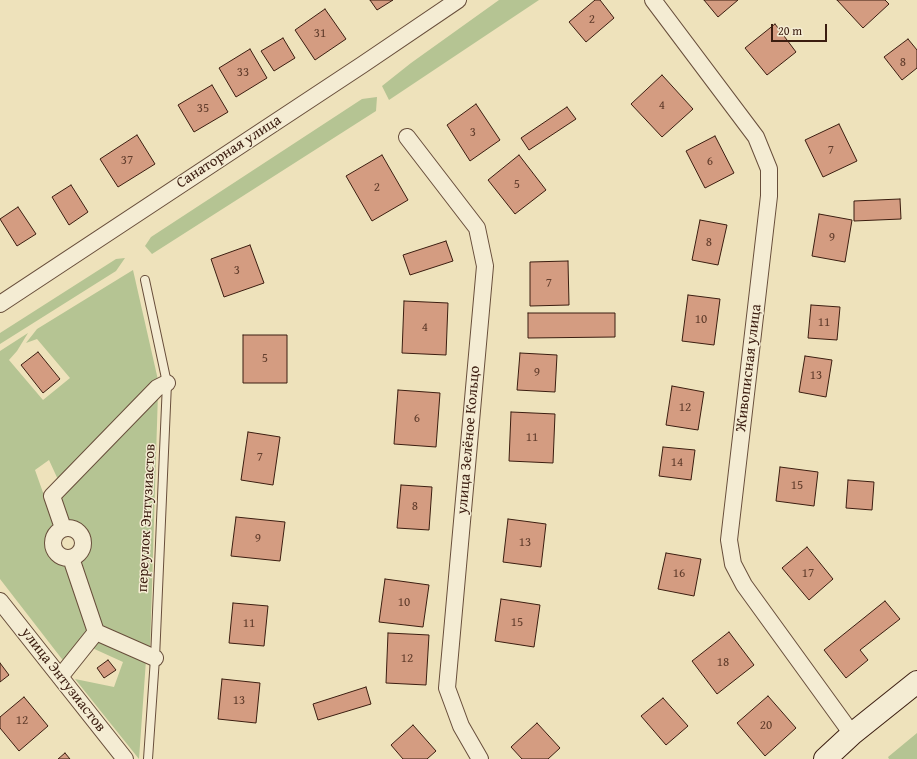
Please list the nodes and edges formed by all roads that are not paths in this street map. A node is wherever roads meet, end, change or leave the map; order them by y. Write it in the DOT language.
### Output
graph roads {
  1 [pos="458,0"];
  2 [pos="653,0"];
  3 [pos="407,137"];
  4 [pos="145,280"];
  5 [pos="0,304"];
  6 [pos="168,383"];
  7 [pos="63,528"];
  8 [pos="71,558"];
  9 [pos="0,601"];
  10 [pos="96,632"];
  11 [pos="155,658"];
  12 [pos="60,677"];
  13 [pos="917,682"];
  14 [pos="852,734"];
  15 [pos="827,758"];
  16 [pos="125,759"];
  17 [pos="148,759"];
  18 [pos="480,759"];
  1 -- 5 [label="street, Санаторная улица"];
  2 -- 14 [label="street, Живописная улица"];
  3 -- 18 [label="street, улица Зелёное Кольцо"];
  4 -- 6 [label="lane, переулок Энтузиастов"];
  6 -- 7 [label="street"];
  6 -- 11 [label="lane, переулок Энтузиастов"];
  7 -- 8 [label="street"];
  7 -- 8 [label="street"];
  8 -- 10 [label="street"];
  9 -- 12 [label="street, улица Энтузиастов"];
  10 -- 11 [label="street"];
  10 -- 12 [label="street"];
  11 -- 17 [label="lane, переулок Энтузиастов"];
  12 -- 16 [label="street, улица Энтузиастов"];
  13 -- 14 [label="street"];
  14 -- 15 [label="street"];
}
